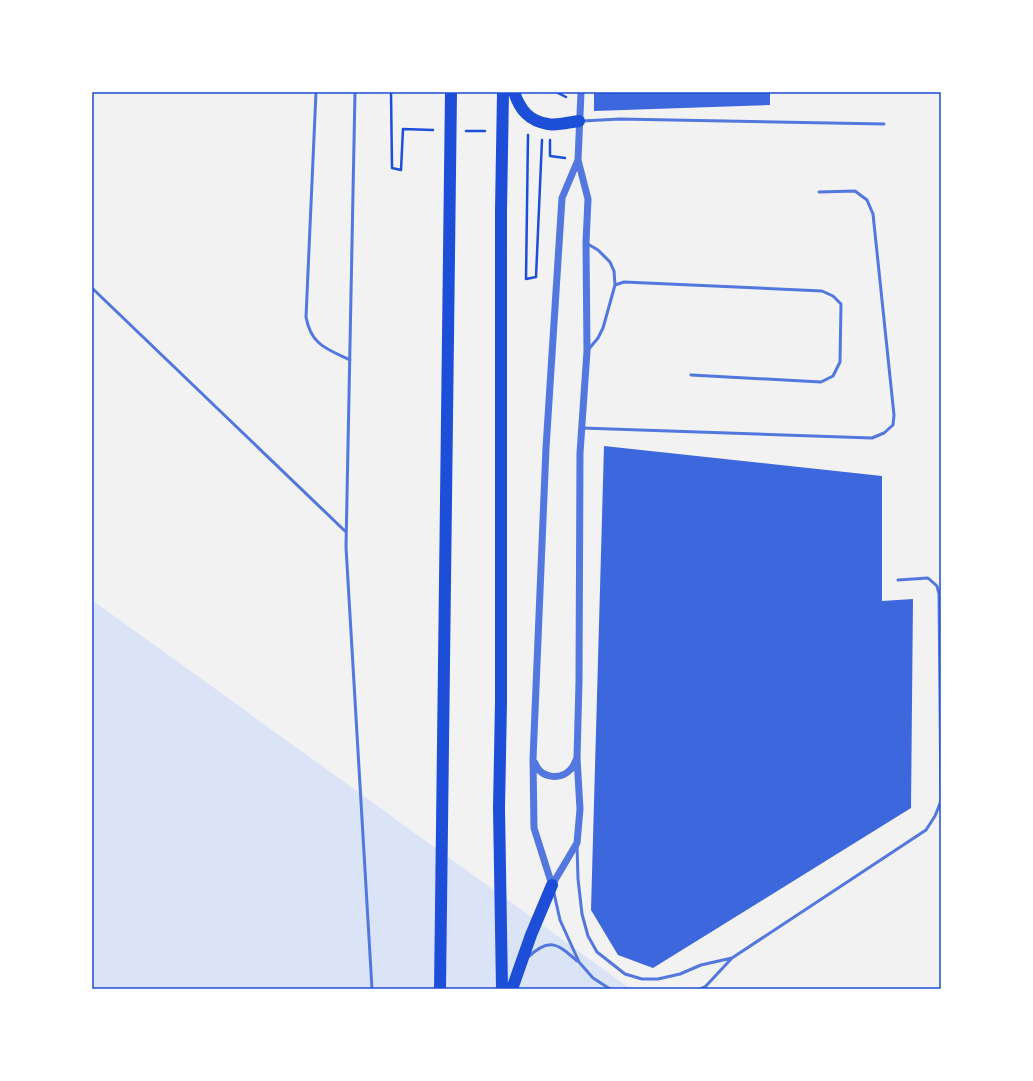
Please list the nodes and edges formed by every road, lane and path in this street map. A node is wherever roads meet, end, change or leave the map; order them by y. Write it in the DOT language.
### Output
graph roads {
  1 [pos="316,92"];
  2 [pos="355,92"];
  3 [pos="450,92"];
  4 [pos="503,92"];
  5 [pos="514,92"];
  6 [pos="581,92"];
  7 [pos="579,121"];
  8 [pos="884,124"];
  9 [pos="578,160"];
  10 [pos="819,192"];
  11 [pos="586,243"];
  12 [pos="615,285"];
  13 [pos="92,288"];
  14 [pos="587,351"];
  15 [pos="350,360"];
  16 [pos="691,375"];
  17 [pos="582,428"];
  18 [pos="346,532"];
  19 [pos="898,580"];
  20 [pos="577,758"];
  21 [pos="533,759"];
  22 [pos="577,843"];
  23 [pos="552,885"];
  24 [pos="732,958"];
  25 [pos="579,962"];
  26 [pos="522,963"];
  27 [pos="372,989"];
  28 [pos="440,989"];
  29 [pos="502,989"];
  30 [pos="512,989"];
  31 [pos="610,989"];
  32 [pos="700,989"];
  1 -- 15 [label="lane"];
  2 -- 15 [label="lane"];
  3 -- 28 [label="highway"];
  4 -- 29 [label="highway"];
  5 -- 7 [label="highway"];
  6 -- 7 [label="street"];
  7 -- 8 [label="lane"];
  7 -- 9 [label="street"];
  9 -- 11 [label="street"];
  9 -- 21 [label="street"];
  10 -- 17 [label="lane"];
  11 -- 12 [label="lane"];
  11 -- 14 [label="street"];
  12 -- 14 [label="lane"];
  12 -- 16 [label="lane"];
  13 -- 18 [label="lane"];
  14 -- 17 [label="street"];
  15 -- 18 [label="lane"];
  17 -- 20 [label="street"];
  18 -- 27 [label="lane"];
  19 -- 24 [label="lane"];
  20 -- 21 [label="street"];
  20 -- 22 [label="street"];
  21 -- 23 [label="street"];
  22 -- 23 [label="street"];
  22 -- 24 [label="lane"];
  23 -- 25 [label="lane"];
  23 -- 26 [label="highway"];
  24 -- 32 [label="lane"];
  25 -- 26 [label="lane"];
  25 -- 31 [label="lane"];
  26 -- 30 [label="highway"];
}
